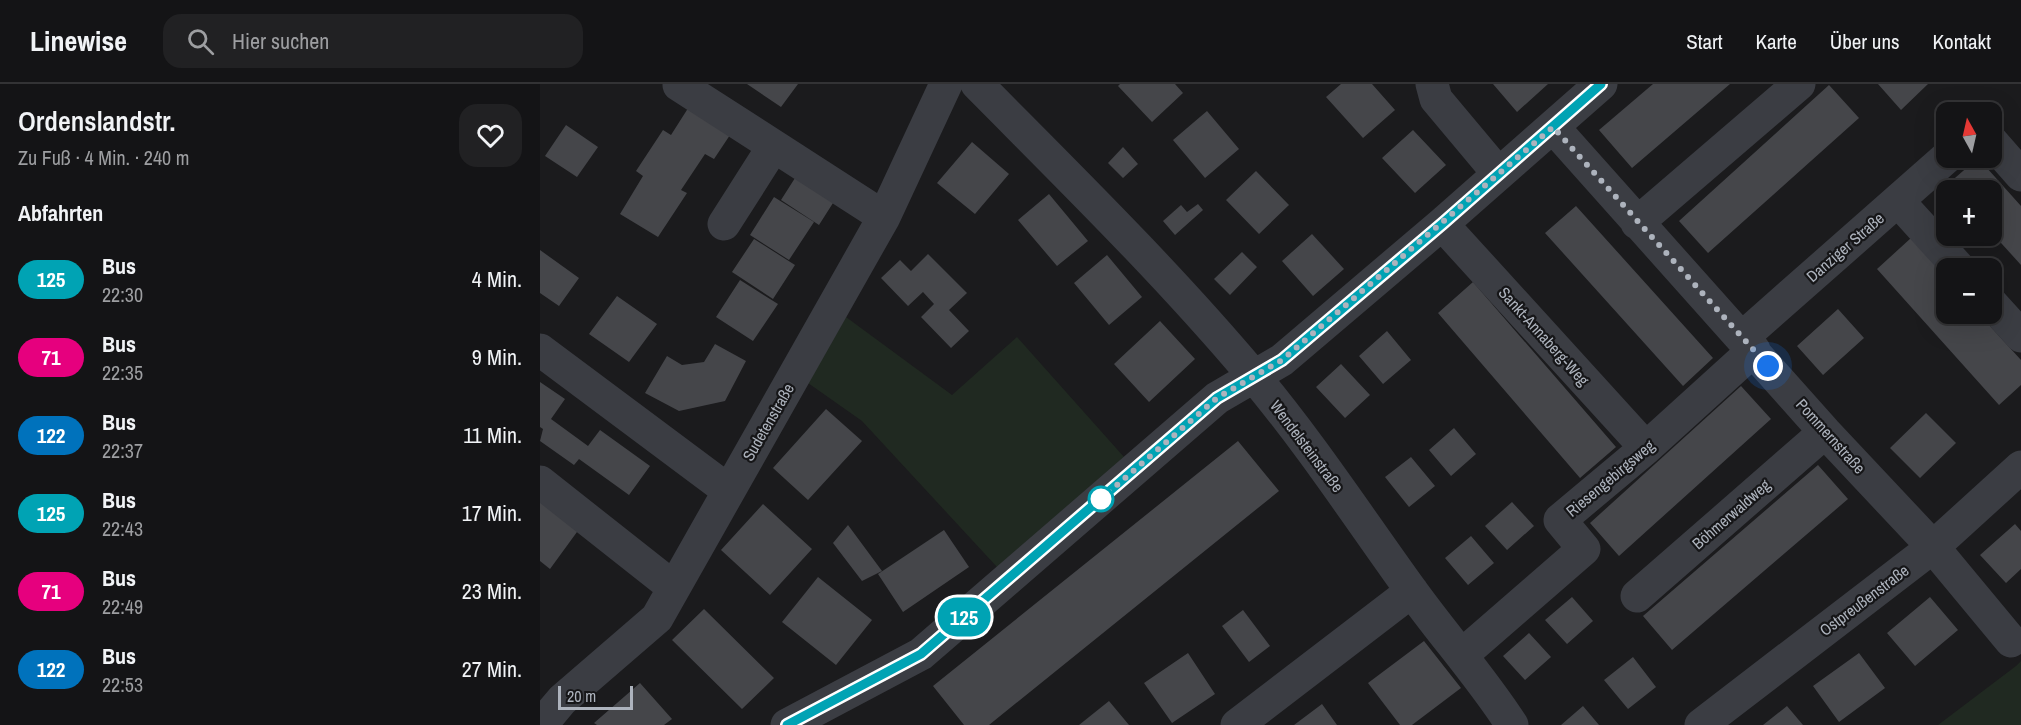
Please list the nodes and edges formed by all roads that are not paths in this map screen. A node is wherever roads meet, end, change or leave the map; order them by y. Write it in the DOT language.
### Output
graph roads {
  1 [pos="946,84"];
  2 [pos="977,84"];
  3 [pos="1432,84"];
  4 [pos="1601,84"];
  5 [pos="1799,84"];
  6 [pos="678,85"];
  7 [pos="1553,127"];
  8 [pos="773,147"];
  9 [pos="2002,153"];
  10 [pos="1936,167"];
  11 [pos="1498,173"];
  12 [pos="2021,175"];
  13 [pos="1898,201"];
  14 [pos="884,217"];
  15 [pos="1637,223"];
  16 [pos="724,224"];
  17 [pos="1442,224"];
  18 [pos="1950,258"];
  19 [pos="2002,315"];
  20 [pos="2021,336"];
  21 [pos="1748,343"];
  22 [pos="540,350"];
  23 [pos="1254,376"];
  24 [pos="1825,432"];
  25 [pos="1646,448"];
  26 [pos="2021,467"];
  27 [pos="540,482"];
  28 [pos="729,491"];
  29 [pos="1933,547"];
  30 [pos="673,587"];
  31 [pos="1412,591"];
  32 [pos="1637,596"];
  33 [pos="2011,640"];
  34 [pos="1462,655"];
  35 [pos="541,725"];
  36 [pos="787,725"];
  37 [pos="1237,725"];
  38 [pos="1512,725"];
  39 [pos="1701,725"];
  1 -- 14 [label="street, Sudetenstraße"];
  2 -- 23 [label="street, Wendelsteinstraße"];
  3 -- 11 [label="street"];
  4 -- 7 [label="street"];
  5 -- 15 [label="street"];
  6 -- 8 [label="street"];
  7 -- 11 [label="street"];
  7 -- 15 [label="street, Pommernstraße"];
  8 -- 14 [label="street"];
  8 -- 16 [label="street"];
  9 -- 12 [label="street"];
  10 -- 13 [label="street, Danziger Straße"];
  11 -- 17 [label="street"];
  13 -- 18 [label="street"];
  13 -- 21 [label="street, Danziger Straße"];
  14 -- 28 [label="street, Sudetenstraße"];
  15 -- 21 [label="street, Pommernstraße"];
  17 -- 23 [label="street"];
  17 -- 25 [label="street, Sankt-Annaberg-Weg"];
  19 -- 20 [label="street"];
  21 -- 24 [label="street, Pommernstraße"];
  21 -- 25 [label="street, Riesengebirgsweg"];
  22 -- 28 [label="street"];
  23 -- 31 [label="street, Wendelsteinstraße"];
  23 -- 36 [label="street"];
  24 -- 29 [label="street, Pommernstraße"];
  24 -- 32 [label="street, Böhmerwaldweg"];
  25 -- 34 [label="street, Riesengebirgsweg"];
  26 -- 29 [label="street, Ostpreußenstraße"];
  27 -- 30 [label="street"];
  28 -- 30 [label="street, Sudetenstraße"];
  29 -- 33 [label="street, Pommernstraße"];
  29 -- 39 [label="street, Ostpreußenstraße"];
  30 -- 35 [label="street, Sudetenstraße"];
  31 -- 34 [label="street, Wendelsteinstraße"];
  31 -- 37 [label="street"];
  34 -- 38 [label="street, Wendelsteinstraße"];
}
